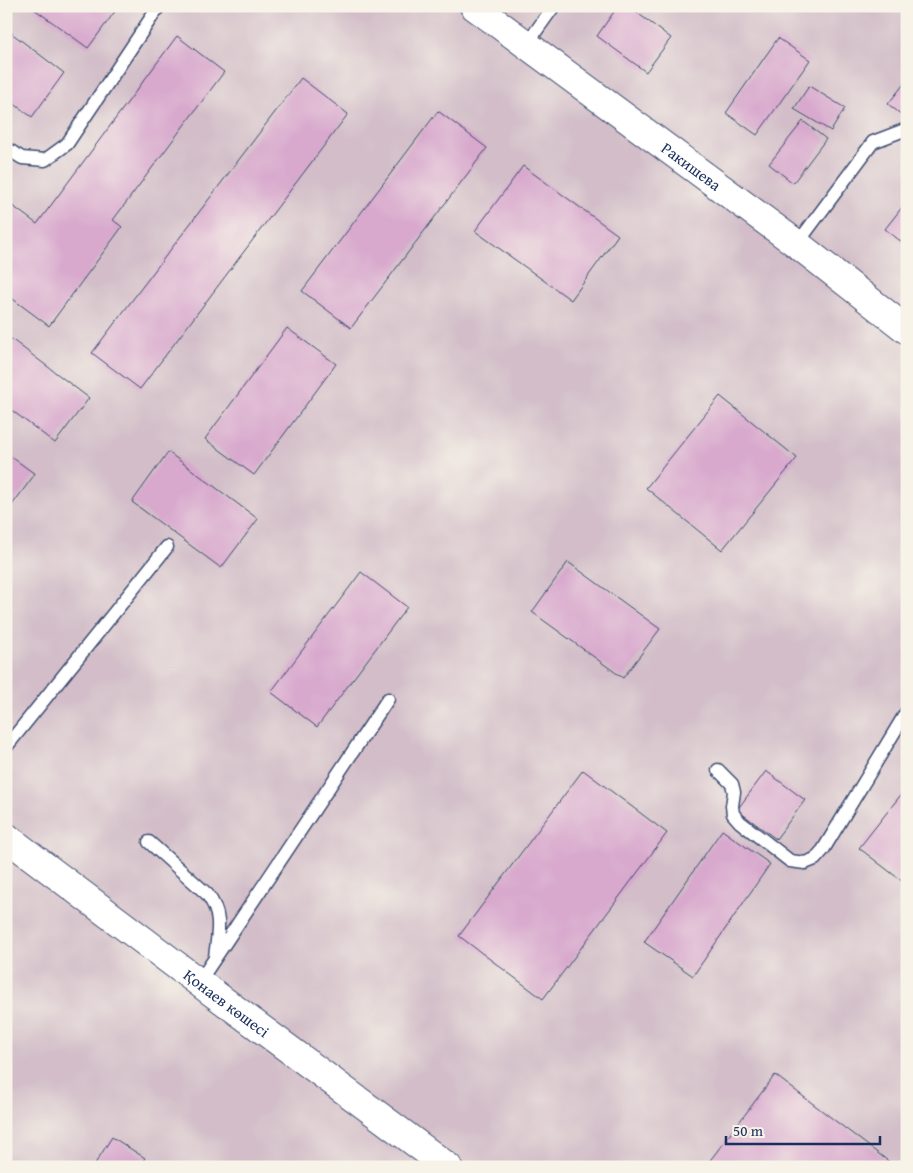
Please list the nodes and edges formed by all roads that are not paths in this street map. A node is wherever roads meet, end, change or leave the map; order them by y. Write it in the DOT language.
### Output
graph roads {
  1 [pos="159,6"];
  2 [pos="474,6"];
  3 [pos="554,6"];
  4 [pos="526,44"];
  5 [pos="907,129"];
  6 [pos="6,148"];
  7 [pos="797,244"];
  8 [pos="907,330"];
  9 [pos="166,547"];
  10 [pos="388,698"];
  11 [pos="907,711"];
  12 [pos="6,747"];
  13 [pos="718,770"];
  14 [pos="6,837"];
  15 [pos="149,842"];
  16 [pos="214,959"];
  17 [pos="199,982"];
  18 [pos="448,1167"];
  1 -- 6 [label="lane"];
  2 -- 4 [label="street, Ракишева"];
  3 -- 4 [label="lane"];
  4 -- 7 [label="street, Ракишева"];
  5 -- 7 [label="lane"];
  7 -- 8 [label="street, Ракишева"];
  9 -- 12 [label="lane"];
  10 -- 16 [label="lane"];
  11 -- 13 [label="lane"];
  14 -- 17 [label="street, Қонаев көшесі"];
  15 -- 16 [label="lane"];
  16 -- 17 [label="lane"];
  17 -- 18 [label="street, Қонаев көшесі"];
}
